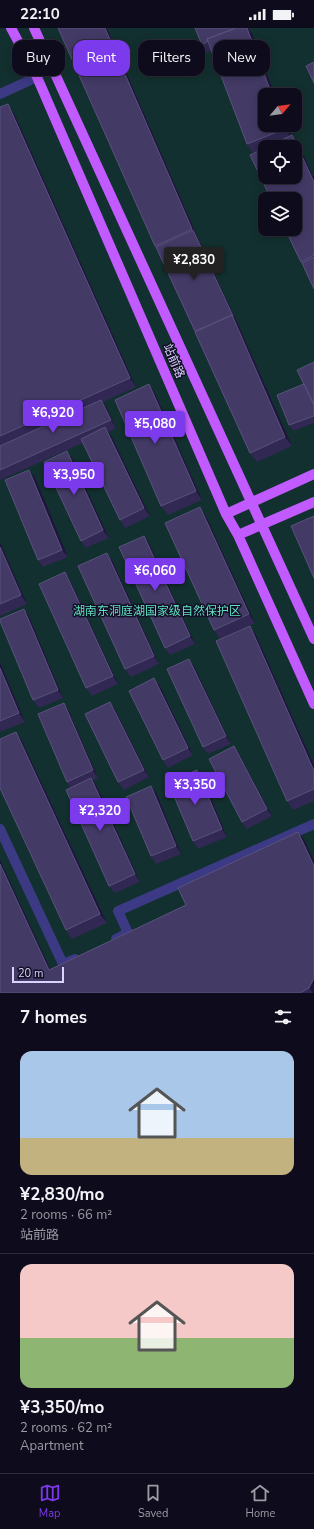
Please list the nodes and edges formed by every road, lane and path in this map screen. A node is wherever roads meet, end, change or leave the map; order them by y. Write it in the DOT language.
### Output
graph roads {
  1 [pos="11,28"];
  2 [pos="34,28"];
  3 [pos="36,77"];
  4 [pos="0,94"];
  5 [pos="314,474"];
  6 [pos="314,502"];
  7 [pos="252,503"];
  8 [pos="226,514"];
  9 [pos="262,525"];
  10 [pos="238,535"];
  11 [pos="314,639"];
  12 [pos="314,704"];
  13 [pos="314,824"];
  14 [pos="0,829"];
  15 [pos="106,944"];
  16 [pos="85,954"];
  1 -- 3 [label="main road, 站前路"];
  2 -- 7 [label="main road, 站前路"];
  3 -- 4 [label="street"];
  3 -- 8 [label="main road, 站前路"];
  5 -- 7 [label="main road"];
  6 -- 9 [label="main road"];
  7 -- 8 [label="main road"];
  7 -- 9 [label="main road, 站前路"];
  8 -- 10 [label="main road, 站前路"];
  9 -- 10 [label="main road"];
  9 -- 11 [label="main road, 站前路"];
  10 -- 12 [label="main road, 站前路"];
  13 -- 15 [label="street"];
  14 -- 16 [label="street"];
}
